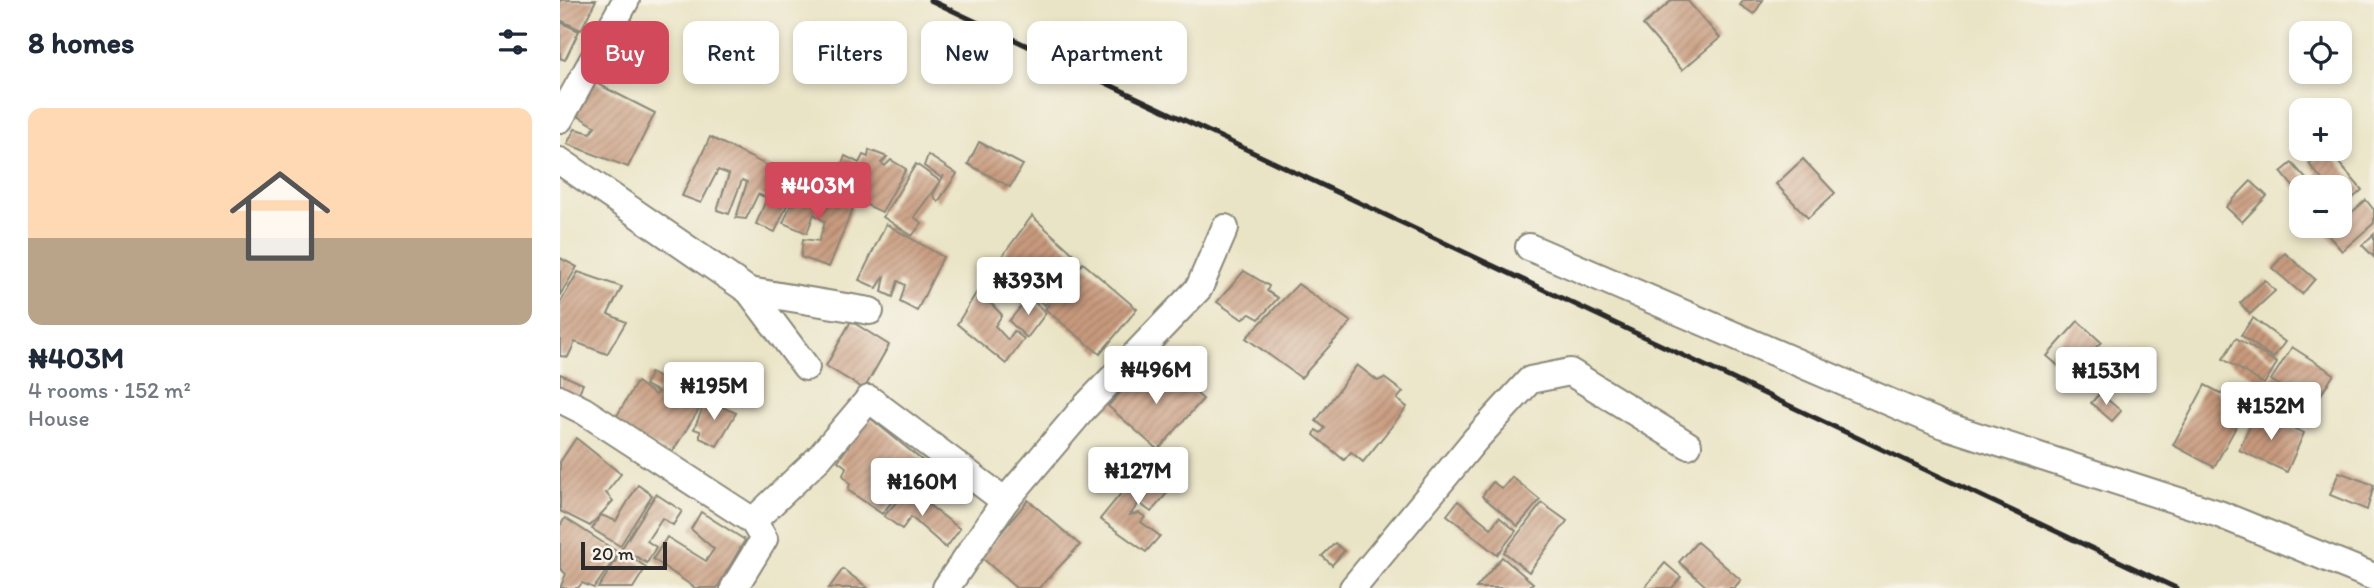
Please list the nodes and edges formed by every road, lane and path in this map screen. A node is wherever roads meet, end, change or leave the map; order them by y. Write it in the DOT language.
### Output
graph roads {
  1 [pos="626,0"];
  2 [pos="560,119"];
  3 [pos="560,161"];
  4 [pos="1225,228"];
  5 [pos="1529,247"];
  6 [pos="749,291"];
  7 [pos="870,311"];
  8 [pos="806,368"];
  9 [pos="560,399"];
  10 [pos="1688,445"];
  11 [pos="1005,501"];
  12 [pos="753,521"];
  13 [pos="2374,577"];
  14 [pos="734,588"];
  15 [pos="946,588"];
  16 [pos="1353,588"];
  1 -- 2 [label="street"];
  3 -- 6 [label="street"];
  4 -- 11 [label="street"];
  5 -- 13 [label="street"];
  6 -- 7 [label="street"];
  6 -- 8 [label="street"];
  9 -- 12 [label="street"];
  10 -- 16 [label="street"];
  11 -- 12 [label="street"];
  11 -- 15 [label="street"];
  12 -- 14 [label="street"];
}
